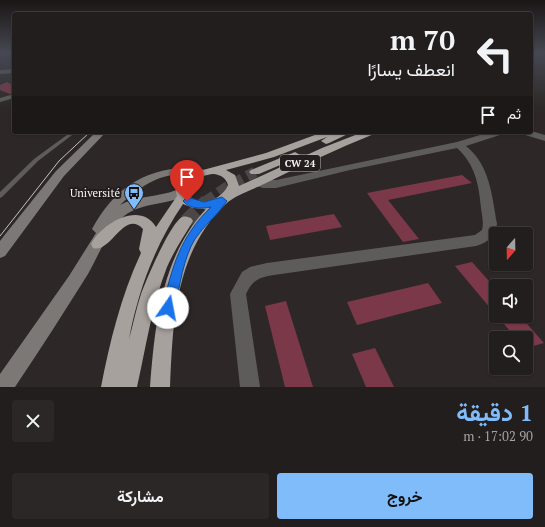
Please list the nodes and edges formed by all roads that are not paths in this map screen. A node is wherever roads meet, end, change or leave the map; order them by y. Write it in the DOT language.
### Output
graph roads {
  1 [pos="12,71"];
  2 [pos="0,72"];
  3 [pos="12,97"];
  4 [pos="0,100"];
  5 [pos="71,134"];
  6 [pos="99,134"];
  7 [pos="327,134"];
  8 [pos="343,134"];
  9 [pos="366,134"];
  10 [pos="494,134"];
  11 [pos="532,134"];
  12 [pos="545,138"];
  13 [pos="459,145"];
  14 [pos="206,171"];
  15 [pos="257,177"];
  16 [pos="182,194"];
  17 [pos="0,196"];
  18 [pos="226,198"];
  19 [pos="119,207"];
  20 [pos="136,218"];
  21 [pos="186,221"];
  22 [pos="98,244"];
  23 [pos="0,252"];
  24 [pos="138,278"];
  25 [pos="3,387"];
  26 [pos="110,387"];
  27 [pos="128,387"];
  28 [pos="160,387"];
  29 [pos="250,387"];
  1 -- 2 [label="street"];
  3 -- 4 [label="street"];
  5 -- 17 [label="lane"];
  6 -- 23 [label="street"];
  7 -- 14 [label="highway, CW 24"];
  8 -- 15 [label="highway, CW 24"];
  9 -- 15 [label="highway, CW 24"];
  10 -- 13 [label="street"];
  11 -- 12 [label="street"];
  13 -- 15 [label="street"];
  13 -- 29 [label="street"];
  14 -- 16 [label="highway"];
  14 -- 18 [label="highway"];
  14 -- 19 [label="street"];
  15 -- 18 [label="highway, CW 24"];
  16 -- 18 [label="highway"];
  16 -- 19 [label="street"];
  16 -- 24 [label="highway"];
  18 -- 28 [label="highway, CW 24"];
  19 -- 20 [label="lane"];
  19 -- 22 [label="street"];
  20 -- 22 [label="highway"];
  20 -- 24 [label="highway"];
  21 -- 27 [label="highway"];
  22 -- 25 [label="street"];
  24 -- 26 [label="highway"];
}
